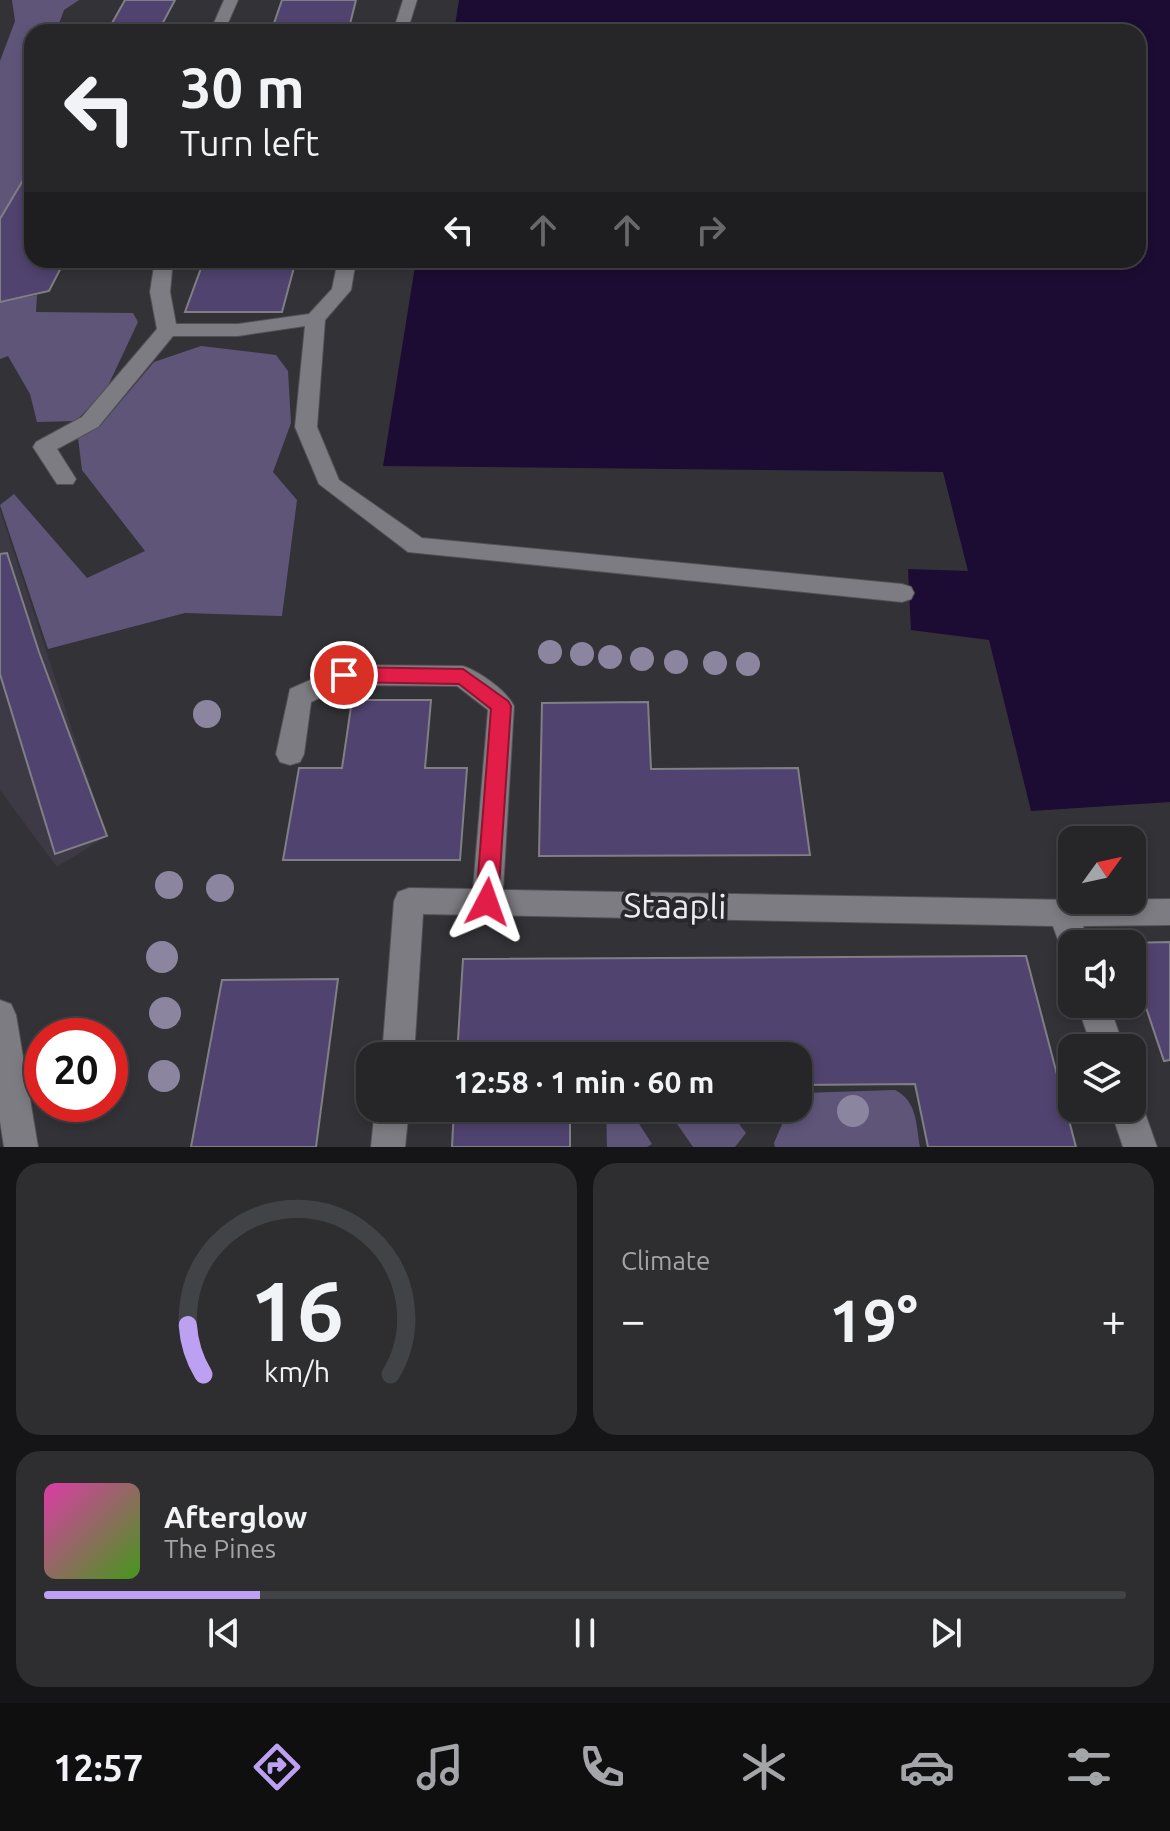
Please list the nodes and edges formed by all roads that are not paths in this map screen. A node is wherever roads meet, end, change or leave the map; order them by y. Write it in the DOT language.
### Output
graph roads {
  1 [pos="231,0"];
  2 [pos="410,0"];
  3 [pos="220,24"];
  4 [pos="402,24"];
  5 [pos="163,268"];
  6 [pos="345,268"];
  7 [pos="315,319"];
  8 [pos="167,330"];
  9 [pos="65,479"];
  10 [pos="902,593"];
  11 [pos="290,754"];
  12 [pos="487,902"];
  13 [pos="1146,912"];
  14 [pos="1170,912"];
  15 [pos="1058,913"];
  16 [pos="0,1015"];
  17 [pos="399,1042"];
  18 [pos="391,1122"];
  19 [pos="1132,1122"];
  20 [pos="21,1147"];
  21 [pos="388,1147"];
  22 [pos="1140,1147"];
  1 -- 3 [label="street"];
  2 -- 4 [label="street"];
  5 -- 8 [label="street"];
  6 -- 7 [label="street"];
  7 -- 8 [label="street"];
  7 -- 10 [label="street"];
  8 -- 9 [label="street"];
  11 -- 12 [label="street"];
  12 -- 15 [label="street, Staapli"];
  12 -- 17 [label="street, Staapli"];
  13 -- 14 [label="street, Staapli"];
  16 -- 20 [label="street"];
  18 -- 21 [label="street"];
  19 -- 22 [label="street"];
}
